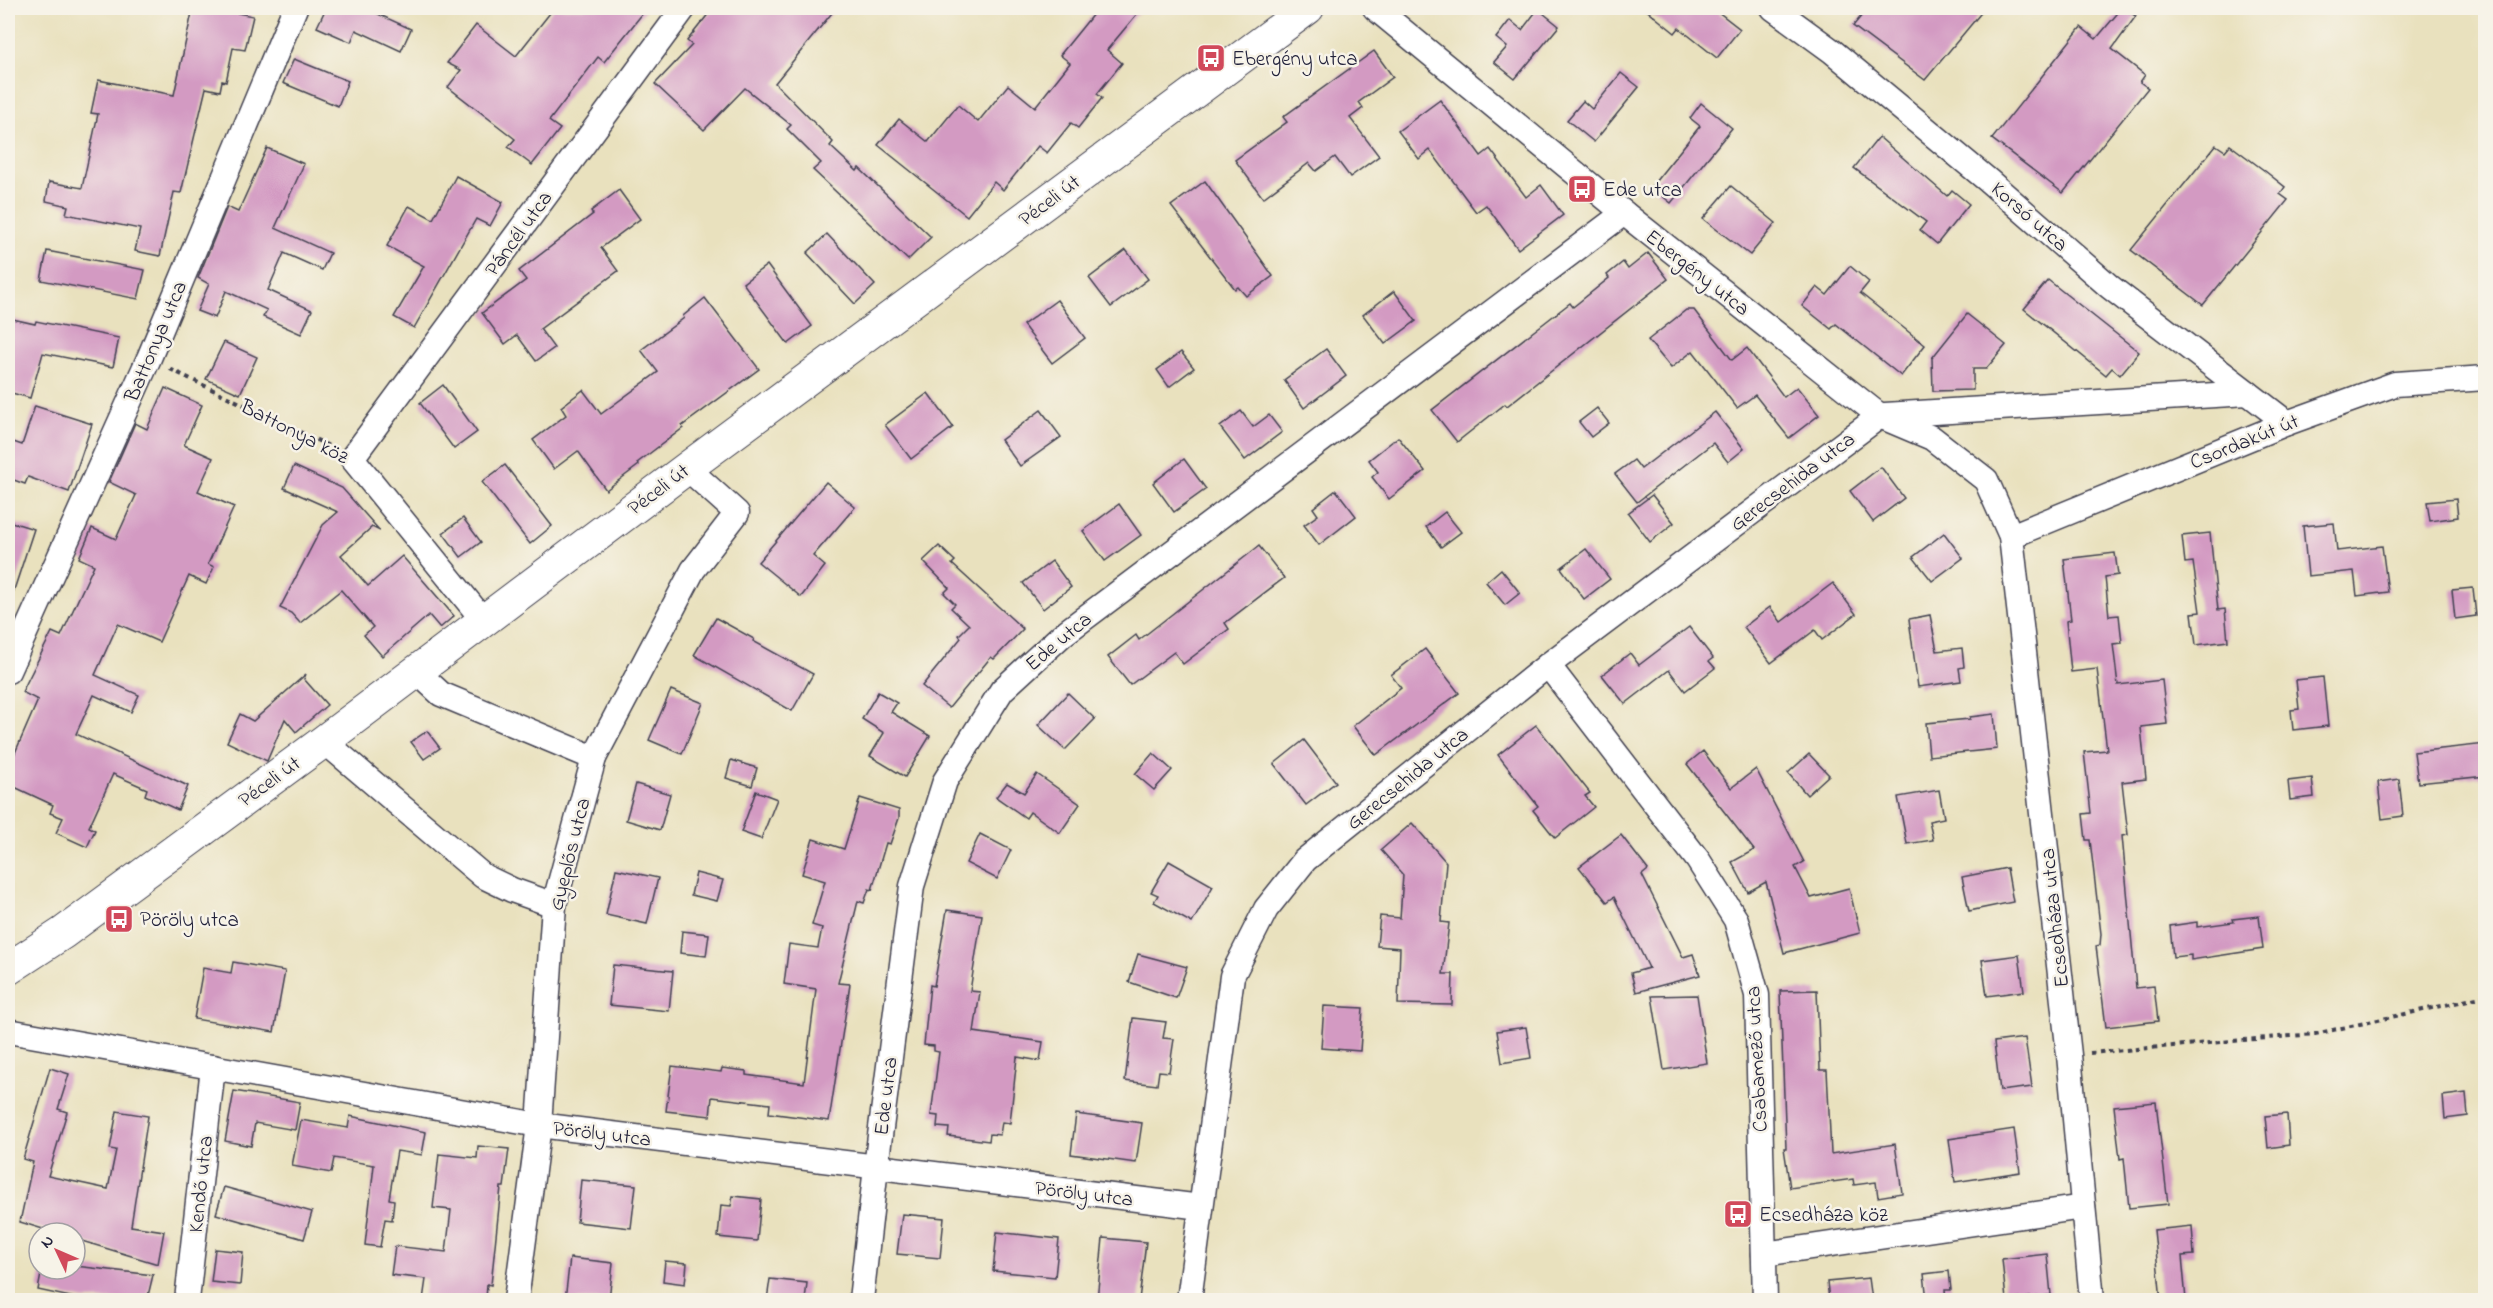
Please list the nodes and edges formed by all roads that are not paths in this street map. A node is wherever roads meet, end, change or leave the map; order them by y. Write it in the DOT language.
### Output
graph roads {
  1 [pos="295,8"];
  2 [pos="684,8"];
  3 [pos="1308,8"];
  4 [pos="1375,8"];
  5 [pos="1773,8"];
  6 [pos="1624,213"];
  7 [pos="2486,378"];
  8 [pos="2248,393"];
  9 [pos="1880,416"];
  10 [pos="2287,423"];
  11 [pos="352,458"];
  12 [pos="687,468"];
  13 [pos="2011,536"];
  14 [pos="484,621"];
  15 [pos="1548,664"];
  16 [pos="8,671"];
  17 [pos="416,671"];
  18 [pos="324,741"];
  19 [pos="594,758"];
  20 [pos="554,905"];
  21 [pos="8,969"];
  22 [pos="8,1031"];
  23 [pos="213,1067"];
  24 [pos="539,1125"];
  25 [pos="876,1167"];
  26 [pos="1201,1207"];
  27 [pos="2083,1207"];
  28 [pos="1764,1254"];
  29 [pos="187,1300"];
  30 [pos="516,1300"];
  31 [pos="861,1300"];
  32 [pos="1190,1300"];
  33 [pos="1765,1300"];
  34 [pos="2092,1300"];
  1 -- 16 [label="street, Battonya utca"];
  2 -- 11 [label="street, Páncél utca"];
  3 -- 12 [label="main road, Péceli út"];
  4 -- 6 [label="street, Ebergény utca"];
  5 -- 8 [label="street, Korsó utca"];
  6 -- 9 [label="street, Ebergény utca"];
  6 -- 25 [label="street, Ede utca"];
  7 -- 10 [label="street, Csordakút út"];
  8 -- 9 [label="street"];
  8 -- 10 [label="street, Korsó utca"];
  9 -- 13 [label="street, Ebergény utca"];
  9 -- 15 [label="street, Gerecsehida utca"];
  10 -- 13 [label="street, Csordakút út"];
  11 -- 14 [label="street, Battonya köz"];
  12 -- 14 [label="main road, Péceli út"];
  12 -- 19 [label="street, Gyeplős utca"];
  13 -- 27 [label="street, Ecsedháza utca"];
  14 -- 17 [label="main road, Péceli út"];
  15 -- 26 [label="street, Gerecsehida utca"];
  15 -- 28 [label="street, Csabamező utca"];
  17 -- 18 [label="main road, Péceli út"];
  17 -- 19 [label="street"];
  18 -- 20 [label="street"];
  18 -- 21 [label="main road, Péceli út"];
  19 -- 20 [label="street, Gyeplős utca"];
  20 -- 24 [label="street, Gyeplős utca"];
  22 -- 23 [label="street, Pöröly utca"];
  23 -- 24 [label="street, Pöröly utca"];
  23 -- 29 [label="street, Kendő utca"];
  24 -- 25 [label="street, Pöröly utca"];
  24 -- 30 [label="street, Gyeplős utca"];
  25 -- 26 [label="street, Pöröly utca"];
  25 -- 31 [label="street, Ede utca"];
  26 -- 32 [label="street, Gerecsehida utca"];
  27 -- 28 [label="street"];
  27 -- 34 [label="street, Ecsedháza utca"];
  28 -- 33 [label="street, Csabamező utca"];
}
